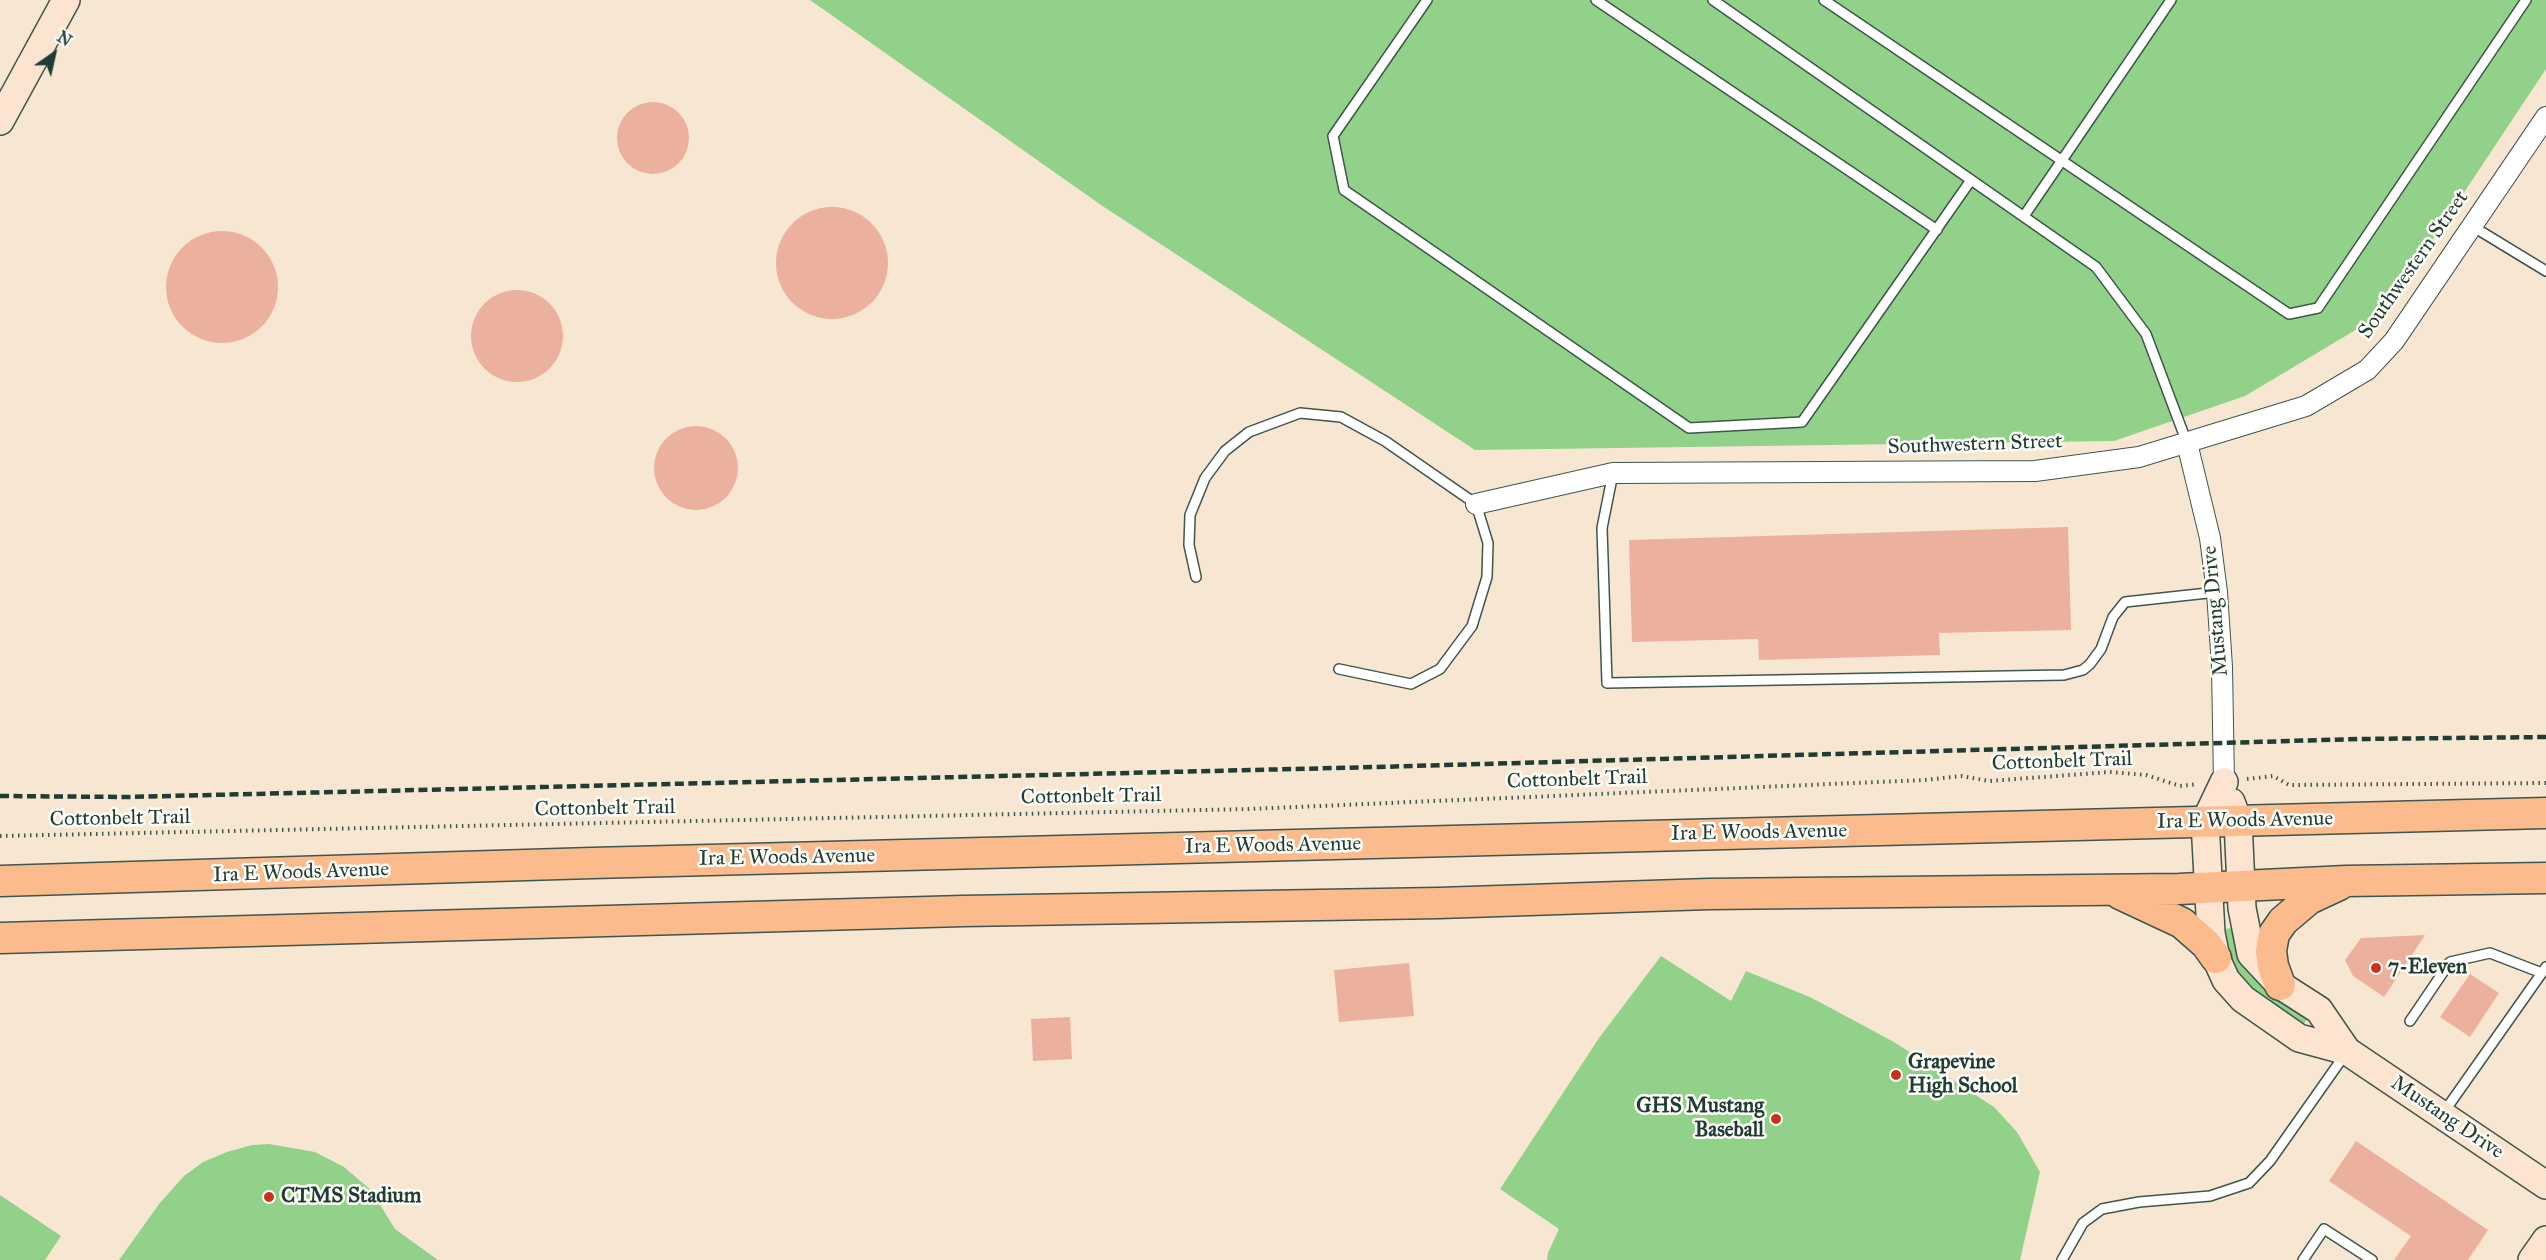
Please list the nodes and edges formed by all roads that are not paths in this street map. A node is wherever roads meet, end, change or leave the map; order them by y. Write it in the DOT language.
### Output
graph roads {
  1 [pos="66,0"];
  2 [pos="1427,0"];
  3 [pos="1596,0"];
  4 [pos="1713,0"];
  5 [pos="1824,0"];
  6 [pos="2171,0"];
  7 [pos="2526,0"];
  8 [pos="2546,117"];
  9 [pos="0,121"];
  10 [pos="2062,161"];
  11 [pos="1971,180"];
  12 [pos="2024,216"];
  13 [pos="2472,226"];
  14 [pos="1937,230"];
  15 [pos="2546,272"];
  16 [pos="2187,443"];
  17 [pos="1613,473"];
  18 [pos="1476,504"];
  19 [pos="1196,578"];
  20 [pos="2217,592"];
  21 [pos="1339,669"];
  22 [pos="2224,782"];
  23 [pos="2546,813"];
  24 [pos="2238,821"];
  25 [pos="2205,822"];
  26 [pos="2546,878"];
  27 [pos="0,881"];
  28 [pos="2346,881"];
  29 [pos="2240,886"];
  30 [pos="2103,888"];
  31 [pos="2209,888"];
  32 [pos="0,938"];
  33 [pos="2216,958"];
  34 [pos="2544,970"];
  35 [pos="2280,985"];
  36 [pos="2410,1021"];
  37 [pos="2347,1051"];
  38 [pos="2443,1114"];
  39 [pos="2546,1185"];
  40 [pos="2546,1240"];
  41 [pos="2062,1260"];
  42 [pos="2303,1260"];
  43 [pos="2372,1260"];
  44 [pos="2532,1260"];
  1 -- 9 [label="main road"];
  2 -- 14 [label="lane"];
  3 -- 14 [label="lane"];
  4 -- 11 [label="lane"];
  5 -- 10 [label="lane"];
  6 -- 10 [label="lane"];
  7 -- 10 [label="lane"];
  8 -- 13 [label="street, Southwestern Street"];
  10 -- 12 [label="lane"];
  11 -- 12 [label="lane"];
  11 -- 14 [label="lane"];
  12 -- 16 [label="lane"];
  13 -- 15 [label="lane"];
  13 -- 16 [label="street, Southwestern Street"];
  16 -- 17 [label="street, Southwestern Street"];
  16 -- 20 [label="street, Mustang Drive"];
  17 -- 18 [label="street, Southwestern Street"];
  17 -- 20 [label="lane"];
  18 -- 19 [label="lane"];
  18 -- 21 [label="lane"];
  20 -- 22 [label="street, Mustang Drive"];
  22 -- 24 [label="main road, Mustang Drive"];
  22 -- 25 [label="main road, Mustang Drive"];
  23 -- 24 [label="main road, Ira E Woods Avenue"];
  24 -- 25 [label="main road, Ira E Woods Avenue"];
  24 -- 29 [label="main road, Mustang Drive"];
  25 -- 27 [label="main road, Ira E Woods Avenue"];
  25 -- 31 [label="main road, Mustang Drive"];
  26 -- 28 [label="main road"];
  28 -- 29 [label="main road"];
  28 -- 35 [label="main road"];
  29 -- 31 [label="main road"];
  29 -- 35 [label="main road, Mustang Drive"];
  30 -- 31 [label="main road"];
  30 -- 32 [label="main road"];
  30 -- 33 [label="main road"];
  31 -- 33 [label="main road, Mustang Drive"];
  33 -- 37 [label="main road, Mustang Drive"];
  34 -- 36 [label="lane"];
  34 -- 38 [label="lane"];
  35 -- 37 [label="main road, Mustang Drive"];
  37 -- 38 [label="main road, Mustang Drive"];
  37 -- 41 [label="lane"];
  38 -- 39 [label="main road, Mustang Drive"];
  40 -- 44 [label="main road"];
  42 -- 43 [label="lane"];
}
